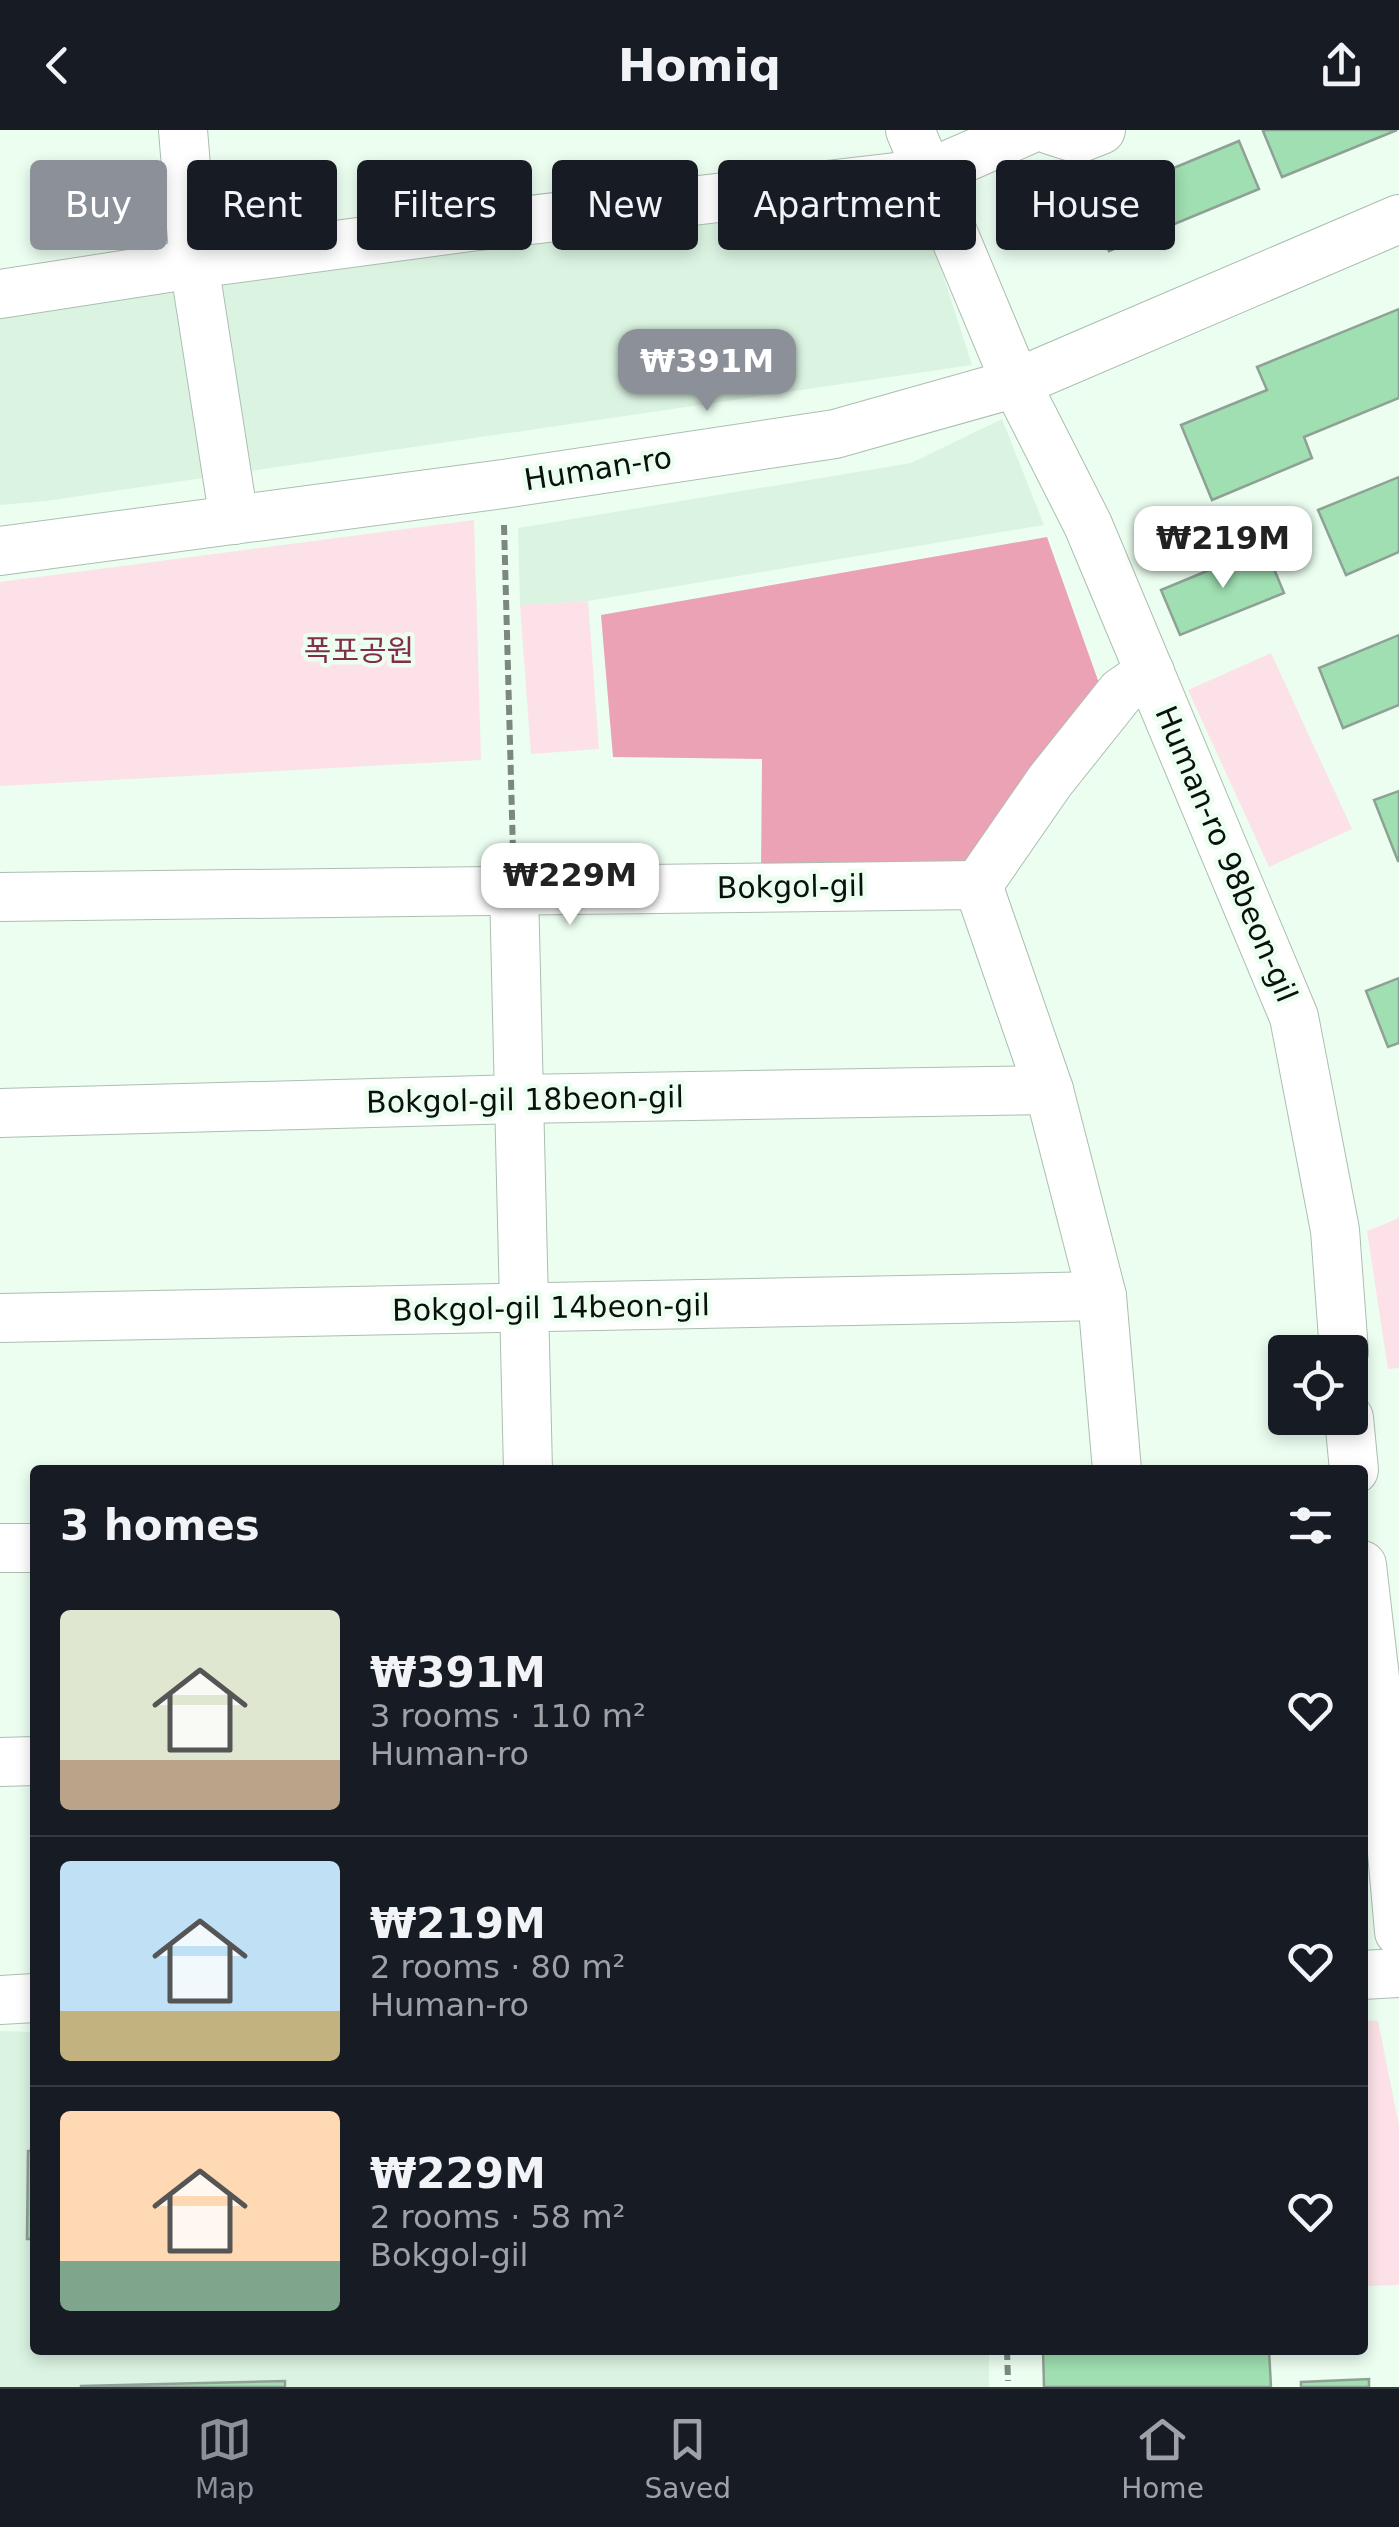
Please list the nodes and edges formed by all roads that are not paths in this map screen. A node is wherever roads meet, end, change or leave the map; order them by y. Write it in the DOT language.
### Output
graph roads {
  1 [pos="183,130"];
  2 [pos="910,130"];
  3 [pos="1028,130"];
  4 [pos="1050,130"];
  5 [pos="1101,130"];
  6 [pos="924,160"];
  7 [pos="960,160"];
  8 [pos="718,198"];
  9 [pos="1399,219"];
  10 [pos="962,250"];
  11 [pos="194,264"];
  12 [pos="0,294"];
  13 [pos="1016,383"];
  14 [pos="234,520"];
  15 [pos="0,552"];
  16 [pos="1150,672"];
  17 [pos="978,885"];
  18 [pos="514,890"];
  19 [pos="0,897"];
  20 [pos="1049,1090"];
  21 [pos="518,1099"];
  22 [pos="0,1114"];
  23 [pos="1102,1296"];
  24 [pos="523,1309"];
  25 [pos="0,1318"];
  26 [pos="1343,1335"];
  27 [pos="1351,1435"];
  28 [pos="528,1465"];
  29 [pos="1118,1465"];
  30 [pos="1354,1465"];
  31 [pos="0,1548"];
  32 [pos="30,1548"];
  33 [pos="1368,1669"];
  34 [pos="1372,1739"];
  35 [pos="30,1761"];
  36 [pos="0,1762"];
  37 [pos="1399,1932"];
  38 [pos="1399,1973"];
  39 [pos="1368,1975"];
  40 [pos="30,1998"];
  41 [pos="0,2000"];
  1 -- 11 [label="street"];
  2 -- 6 [label="street, Human-ro 98beon-gil"];
  3 -- 7 [label="street"];
  4 -- 5 [label="street"];
  8 -- 11 [label="street"];
  9 -- 13 [label="street, Human-ro"];
  10 -- 13 [label="street, Human-ro 98beon-gil"];
  11 -- 12 [label="street"];
  11 -- 14 [label="street"];
  13 -- 14 [label="street, Human-ro"];
  13 -- 16 [label="street, Human-ro 98beon-gil"];
  14 -- 15 [label="street, Human-ro"];
  16 -- 17 [label="street"];
  16 -- 26 [label="street, Human-ro 98beon-gil"];
  17 -- 18 [label="street, Bokgol-gil"];
  17 -- 20 [label="street"];
  18 -- 19 [label="street, Bokgol-gil"];
  18 -- 21 [label="street"];
  20 -- 21 [label="street, Bokgol-gil 18beon-gil"];
  20 -- 23 [label="street"];
  21 -- 22 [label="street, Bokgol-gil 18beon-gil"];
  21 -- 24 [label="street"];
  23 -- 24 [label="street, Bokgol-gil 14beon-gil"];
  23 -- 29 [label="street"];
  24 -- 25 [label="street, Bokgol-gil 14beon-gil"];
  24 -- 28 [label="street"];
  27 -- 30 [label="street"];
  31 -- 32 [label="street"];
  33 -- 34 [label="street"];
  34 -- 37 [label="street"];
  35 -- 36 [label="street"];
  38 -- 39 [label="street"];
  40 -- 41 [label="street"];
}
